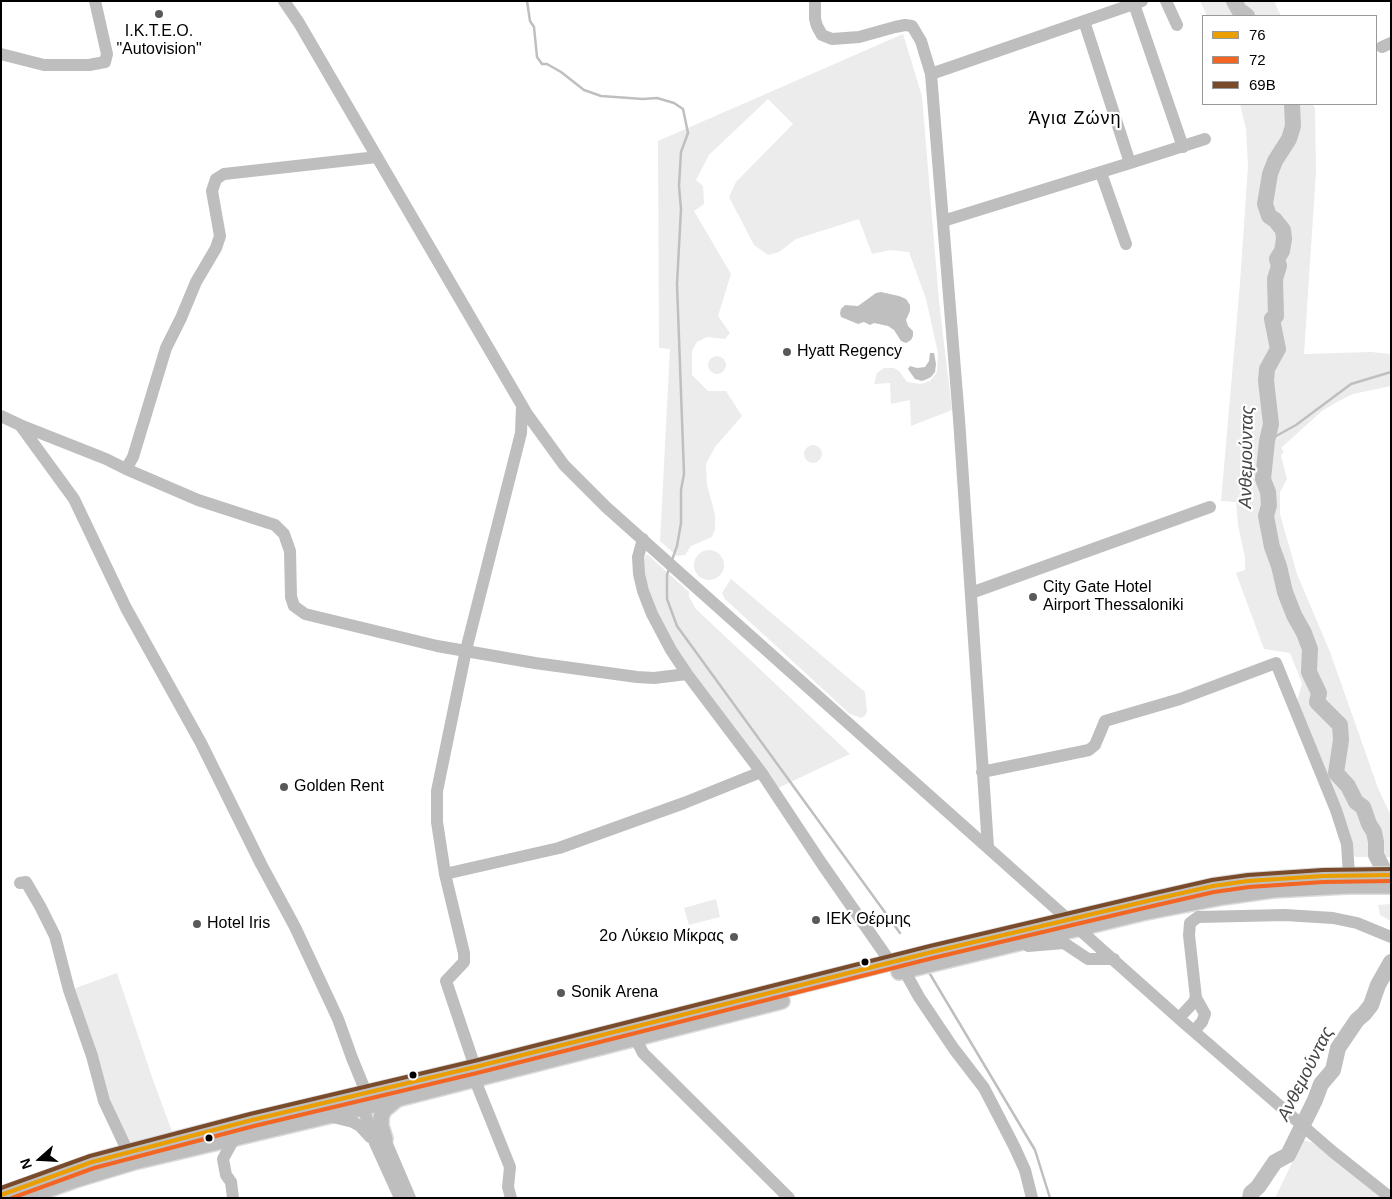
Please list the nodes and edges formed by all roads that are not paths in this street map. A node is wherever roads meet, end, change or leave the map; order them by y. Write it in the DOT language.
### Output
graph roads {
  1 [pos="95,1"];
  2 [pos="284,1"];
  3 [pos="815,1"];
  4 [pos="1166,1"];
  5 [pos="1138,3"];
  6 [pos="1084,21"];
  7 [pos="1177,26"];
  8 [pos="1,54"];
  9 [pos="931,74"];
  10 [pos="1205,139"];
  11 [pos="1183,146"];
  12 [pos="377,157"];
  13 [pos="1130,163"];
  14 [pos="1101,173"];
  15 [pos="943,221"];
  16 [pos="1126,244"];
  17 [pos="522,404"];
  18 [pos="1,416"];
  19 [pos="20,425"];
  20 [pos="541,435"];
  21 [pos="518,442"];
  22 [pos="126,469"];
  23 [pos="1210,507"];
  24 [pos="643,539"];
  25 [pos="971,593"];
  26 [pos="466,650"];
  27 [pos="688,674"];
  28 [pos="761,772"];
  29 [pos="982,772"];
  30 [pos="988,848"];
  31 [pos="445,874"];
  32 [pos="1349,875"];
  33 [pos="1391,875"];
  34 [pos="1367,880"];
  35 [pos="20,883"];
  36 [pos="1391,886"];
  37 [pos="1074,924"];
  38 [pos="1391,937"];
  39 [pos="976,953"];
  40 [pos="1114,959"];
  41 [pos="902,965"];
  42 [pos="1196,998"];
  43 [pos="1179,1018"];
  44 [pos="1194,1031"];
  45 [pos="636,1038"];
  46 [pos="475,1073"];
  47 [pos="398,1099"];
  48 [pos="365,1101"];
  49 [pos="327,1115"];
  50 [pos="235,1137"];
  51 [pos="380,1141"];
  52 [pos="128,1152"];
  53 [pos="1,1195"];
  54 [pos="34,1196"];
  55 [pos="233,1198"];
  56 [pos="400,1198"];
  57 [pos="410,1198"];
  58 [pos="512,1198"];
  59 [pos="789,1198"];
  60 [pos="1032,1198"];
  61 [pos="1390,1198"];
  1 -- 8 [label="street"];
  2 -- 12 [label="street"];
  3 -- 9 [label="street"];
  4 -- 7 [label="street"];
  5 -- 6 [label="street"];
  5 -- 11 [label="street"];
  6 -- 9 [label="street"];
  6 -- 13 [label="street"];
  9 -- 15 [label="street"];
  10 -- 11 [label="street"];
  11 -- 13 [label="street"];
  12 -- 17 [label="street"];
  12 -- 22 [label="street"];
  13 -- 14 [label="street"];
  14 -- 15 [label="street"];
  14 -- 16 [label="street"];
  15 -- 25 [label="street"];
  17 -- 20 [label="street"];
  17 -- 21 [label="street"];
  18 -- 19 [label="street"];
  19 -- 22 [label="street"];
  19 -- 48 [label="street"];
  20 -- 21 [label="street"];
  20 -- 24 [label="street"];
  21 -- 26 [label="street"];
  22 -- 26 [label="street"];
  23 -- 25 [label="street"];
  24 -- 27 [label="street"];
  24 -- 30 [label="street"];
  25 -- 29 [label="street"];
  26 -- 27 [label="street"];
  26 -- 31 [label="street"];
  27 -- 28 [label="street"];
  28 -- 31 [label="street"];
  28 -- 41 [label="street"];
  29 -- 30 [label="street"];
  29 -- 32 [label="street"];
  30 -- 37 [label="street"];
  31 -- 46 [label="street"];
  32 -- 34 [label="main road"];
  32 -- 37 [label="main road"];
  33 -- 34 [label="main road"];
  34 -- 36 [label="main road"];
  34 -- 37 [label="main road"];
  35 -- 52 [label="street"];
  37 -- 39 [label="main road"];
  37 -- 40 [label="street"];
  37 -- 41 [label="main road"];
  38 -- 42 [label="street"];
  39 -- 40 [label="street"];
  39 -- 41 [label="main road"];
  40 -- 43 [label="street"];
  41 -- 45 [label="main road"];
  41 -- 46 [label="main road"];
  41 -- 60 [label="street"];
  42 -- 43 [label="street"];
  42 -- 44 [label="street"];
  43 -- 44 [label="street"];
  44 -- 61 [label="street"];
  45 -- 46 [label="main road"];
  45 -- 59 [label="street"];
  46 -- 47 [label="main road"];
  46 -- 48 [label="main road"];
  46 -- 58 [label="street"];
  47 -- 48 [label="main road"];
  47 -- 51 [label="main road"];
  48 -- 49 [label="main road"];
  48 -- 51 [label="street"];
  48 -- 52 [label="main road"];
  49 -- 50 [label="main road"];
  49 -- 51 [label="street"];
  50 -- 54 [label="main road"];
  50 -- 55 [label="street"];
  51 -- 56 [label="street"];
  51 -- 57 [label="street"];
  52 -- 53 [label="main road"];
}
